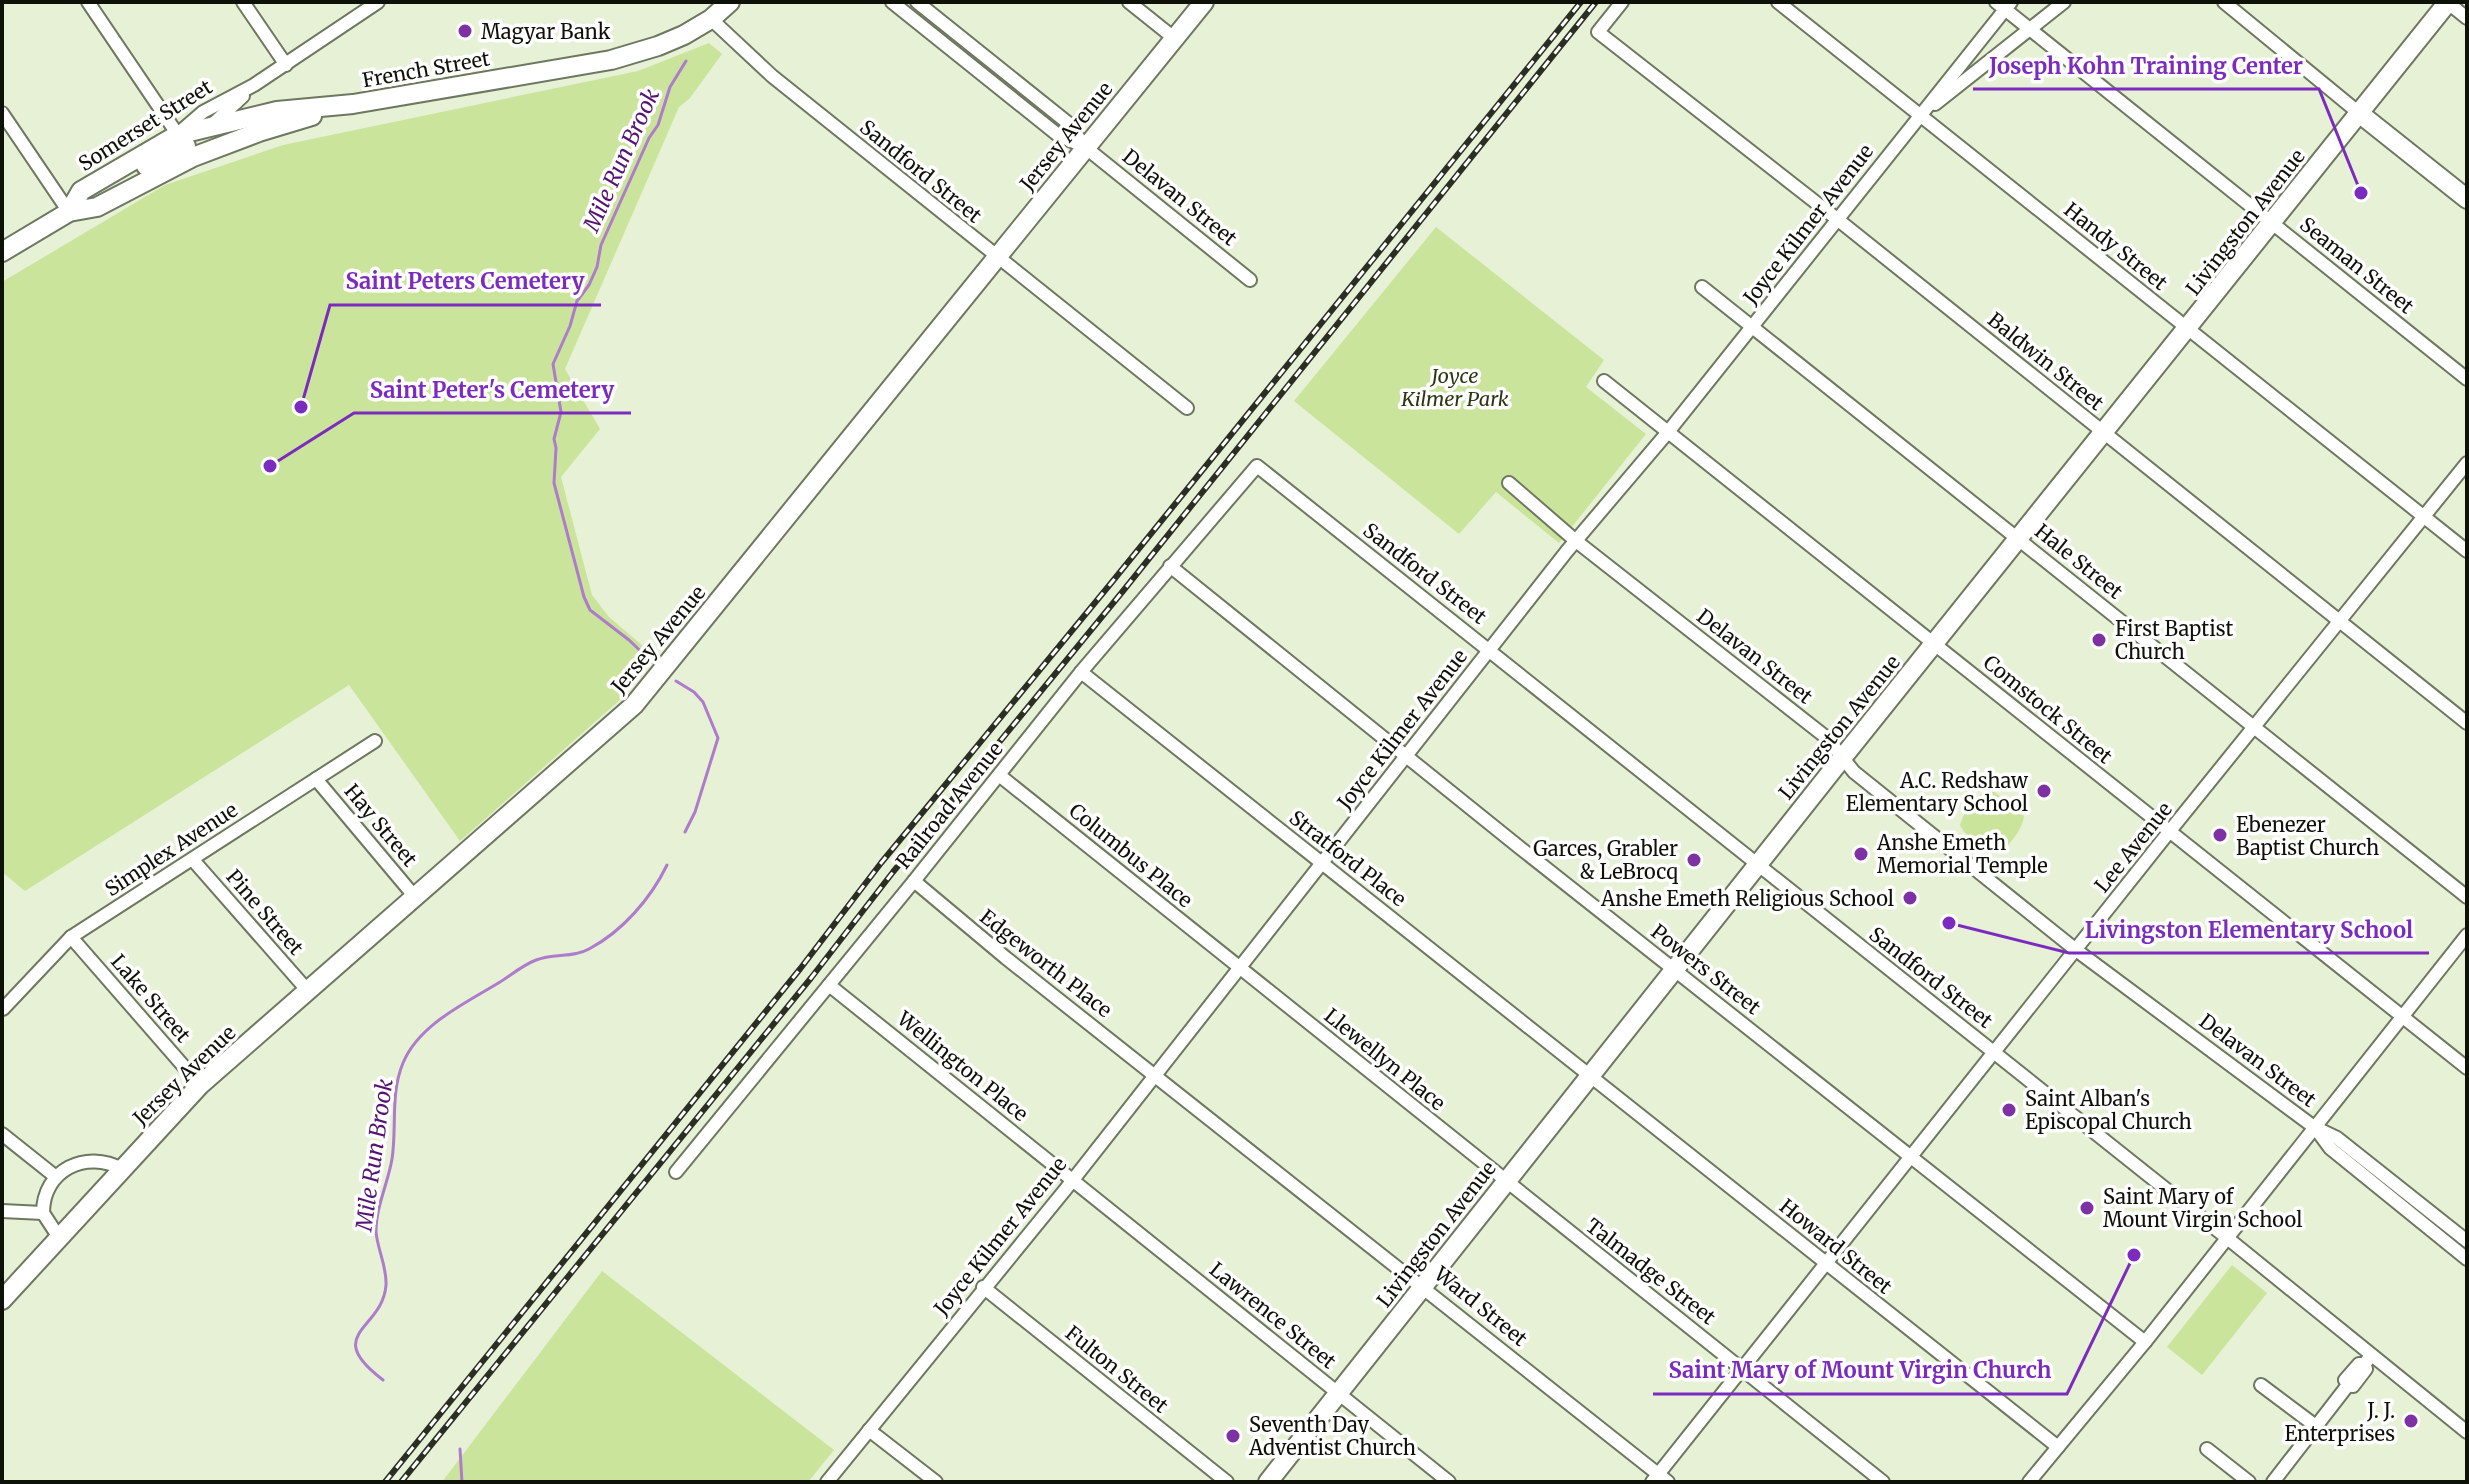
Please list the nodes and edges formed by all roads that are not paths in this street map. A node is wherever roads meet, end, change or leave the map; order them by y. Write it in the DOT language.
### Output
graph roads {
  1 [pos="88,2"];
  2 [pos="243,2"];
  3 [pos="378,2"];
  4 [pos="730,2"];
  5 [pos="892,2"];
  6 [pos="917,2"];
  7 [pos="1129,2"];
  8 [pos="1204,2"];
  9 [pos="1622,2"];
  10 [pos="1778,2"];
  11 [pos="2064,2"];
  12 [pos="2224,2"];
  13 [pos="2448,2"];
  14 [pos="2004,4"];
  15 [pos="2467,18"];
  16 [pos="711,19"];
  17 [pos="2030,30"];
  18 [pos="1174,38"];
  19 [pos="963,39"];
  20 [pos="954,51"];
  21 [pos="286,65"];
  22 [pos="254,85"];
  23 [pos="353,104"];
  24 [pos="2359,113"];
  25 [pos="1920,115"];
  26 [pos="3,117"];
  27 [pos="210,127"];
  28 [pos="185,146"];
  29 [pos="1085,147"];
  30 [pos="2467,199"];
  31 [pos="69,212"];
  32 [pos="1837,219"];
  33 [pos="2272,223"];
  34 [pos="2,252"];
  35 [pos="997,257"];
  36 [pos="1250,280"];
  37 [pos="1702,287"];
  38 [pos="1752,327"];
  39 [pos="2188,329"];
  40 [pos="2467,379"];
  41 [pos="1604,381"];
  42 [pos="1187,408"];
  43 [pos="1668,432"];
  44 [pos="2104,433"];
  45 [pos="2467,463"];
  46 [pos="1257,466"];
  47 [pos="1509,483"];
  48 [pos="2424,517"];
  49 [pos="2019,539"];
  50 [pos="1576,541"];
  51 [pos="2467,551"];
  52 [pos="1170,566"];
  53 [pos="2339,621"];
  54 [pos="1934,643"];
  55 [pos="1489,650"];
  56 [pos="1081,672"];
  57 [pos="2467,723"];
  58 [pos="2256,727"];
  59 [pos="375,741"];
  60 [pos="1407,756"];
  61 [pos="1843,757"];
  62 [pos="999,775"];
  63 [pos="316,779"];
  64 [pos="2169,832"];
  65 [pos="193,860"];
  66 [pos="1322,864"];
  67 [pos="1757,865"];
  68 [pos="914,881"];
  69 [pos="415,897"];
  70 [pos="2467,897"];
  71 [pos="2467,935"];
  72 [pos="71,937"];
  73 [pos="2076,950"];
  74 [pos="1239,967"];
  75 [pos="1674,970"];
  76 [pos="829,985"];
  77 [pos="308,991"];
  78 [pos="3,1009"];
  79 [pos="2401,1017"];
  80 [pos="1994,1053"];
  81 [pos="2467,1068"];
  82 [pos="1155,1074"];
  83 [pos="1591,1075"];
  84 [pos="200,1085"];
  85 [pos="2314,1127"];
  86 [pos="2,1134"];
  87 [pos="1910,1156"];
  88 [pos="122,1169"];
  89 [pos="676,1172"];
  90 [pos="56,1177"];
  91 [pos="1072,1179"];
  92 [pos="1506,1182"];
  93 [pos="2,1211"];
  94 [pos="43,1213"];
  95 [pos="2226,1237"];
  96 [pos="60,1239"];
  97 [pos="2467,1241"];
  98 [pos="2467,1259"];
  99 [pos="1827,1264"];
  100 [pos="1423,1286"];
  101 [pos="983,1287"];
  102 [pos="2,1300"];
  103 [pos="2145,1342"];
  104 [pos="2367,1360"];
  105 [pos="1741,1368"];
  106 [pos="2261,1385"];
  107 [pos="1339,1393"];
  108 [pos="2465,1425"];
  109 [pos="2317,1427"];
  110 [pos="869,1430"];
  111 [pos="2058,1447"];
  112 [pos="2207,1449"];
  113 [pos="1660,1479"];
  114 [pos="827,1482"];
  115 [pos="936,1482"];
  116 [pos="1227,1482"];
  117 [pos="1268,1482"];
  118 [pos="1449,1482"];
  119 [pos="1883,1482"];
  120 [pos="2029,1482"];
  121 [pos="2249,1482"];
  122 [pos="2273,1482"];
  1 -- 28 [label="street"];
  2 -- 21 [label="street"];
  3 -- 21 [label="street, Somerset Street"];
  4 -- 16 [label="main road, French Street"];
  5 -- 20 [label="street, Delavan Street"];
  6 -- 19 [label="street, Delavan Street"];
  7 -- 18 [label="street"];
  8 -- 18 [label="main road, Jersey Avenue"];
  9 -- 32 [label="street, Baldwin Street"];
  10 -- 25 [label="street, Handy Street"];
  11 -- 17 [label="street"];
  12 -- 24 [label="street"];
  13 -- 15 [label="street"];
  13 -- 24 [label="main road, Livingston Avenue"];
  14 -- 17 [label="street, Seaman Street"];
  14 -- 25 [label="street, Joyce Kilmer Avenue"];
  16 -- 23 [label="main road, French Street"];
  16 -- 35 [label="street, Sandford Street"];
  17 -- 25 [label="street"];
  17 -- 33 [label="street, Seaman Street"];
  18 -- 29 [label="main road, Jersey Avenue"];
  19 -- 20 [label="street"];
  19 -- 29 [label="street, Delavan Street"];
  20 -- 29 [label="street, Delavan Street"];
  21 -- 22 [label="street, Somerset Street"];
  22 -- 27 [label="street, Somerset Street"];
  22 -- 28 [label="street, Somerset Street"];
  23 -- 27 [label="main road, French Street"];
  23 -- 28 [label="main road, French Street"];
  24 -- 30 [label="main road"];
  24 -- 33 [label="main road, Livingston Avenue"];
  25 -- 32 [label="street, Joyce Kilmer Avenue"];
  25 -- 39 [label="street, Handy Street"];
  26 -- 31 [label="street"];
  27 -- 28 [label="main road, French Street"];
  28 -- 31 [label="main road, Somerset Street"];
  28 -- 31 [label="main road, Somerset Street"];
  29 -- 35 [label="main road, Jersey Avenue"];
  29 -- 36 [label="street, Delavan Street"];
  31 -- 34 [label="main road, Somerset Street"];
  32 -- 38 [label="street, Joyce Kilmer Avenue"];
  32 -- 44 [label="street, Baldwin Street"];
  33 -- 39 [label="main road, Livingston Avenue"];
  33 -- 40 [label="street, Seaman Street"];
  35 -- 42 [label="street, Sandford Street"];
  35 -- 69 [label="main road, Jersey Avenue"];
  37 -- 38 [label="street, Hale Street"];
  38 -- 43 [label="street, Joyce Kilmer Avenue"];
  38 -- 49 [label="street, Hale Street"];
  39 -- 44 [label="main road, Livingston Avenue"];
  39 -- 48 [label="street, Handy Street"];
  41 -- 43 [label="street, Comstock Street"];
  43 -- 50 [label="street, Joyce Kilmer Avenue"];
  43 -- 54 [label="street, Comstock Street"];
  44 -- 49 [label="main road, Livingston Avenue"];
  44 -- 53 [label="street, Baldwin Street"];
  45 -- 48 [label="street, Lee Avenue"];
  46 -- 52 [label="street, Railroad Avenue"];
  46 -- 55 [label="street, Sandford Street"];
  47 -- 50 [label="street, Delavan Street"];
  48 -- 51 [label="street, Handy Street"];
  48 -- 53 [label="street, Lee Avenue"];
  49 -- 54 [label="main road, Livingston Avenue"];
  49 -- 58 [label="street, Hale Street"];
  50 -- 55 [label="street, Joyce Kilmer Avenue"];
  50 -- 61 [label="street, Delavan Street"];
  52 -- 56 [label="street, Railroad Avenue"];
  52 -- 60 [label="street, Powers Street"];
  53 -- 57 [label="street, Baldwin Street"];
  53 -- 58 [label="street, Lee Avenue"];
  54 -- 61 [label="main road, Livingston Avenue"];
  54 -- 64 [label="street, Comstock Street"];
  55 -- 60 [label="street, Joyce Kilmer Avenue"];
  55 -- 67 [label="street, Sandford Street"];
  56 -- 62 [label="street, Railroad Avenue"];
  56 -- 66 [label="street, Stratford Place"];
  58 -- 64 [label="street, Lee Avenue"];
  58 -- 70 [label="street, Hale Street"];
  59 -- 63 [label="street, Simplex Avenue"];
  60 -- 66 [label="street, Joyce Kilmer Avenue"];
  60 -- 75 [label="street, Powers Street"];
  61 -- 67 [label="main road, Livingston Avenue"];
  61 -- 73 [label="street, Delavan Street"];
  62 -- 68 [label="street, Railroad Avenue"];
  62 -- 74 [label="street, Columbus Place"];
  63 -- 65 [label="street, Simplex Avenue"];
  63 -- 69 [label="street, Hay Street"];
  64 -- 73 [label="street, Lee Avenue"];
  64 -- 79 [label="street, Comstock Street"];
  65 -- 72 [label="street, Simplex Avenue"];
  65 -- 77 [label="street, Pine Street"];
  66 -- 74 [label="street, Joyce Kilmer Avenue"];
  66 -- 83 [label="street, Stratford Place"];
  67 -- 75 [label="main road, Livingston Avenue"];
  67 -- 80 [label="street, Sandford Street"];
  68 -- 76 [label="street, Railroad Avenue"];
  68 -- 82 [label="street, Edgeworth Place"];
  69 -- 77 [label="main road, Jersey Avenue"];
  71 -- 79 [label="street"];
  72 -- 78 [label="street, Simplex Avenue"];
  72 -- 84 [label="street, Lake Street"];
  73 -- 80 [label="street, Lee Avenue"];
  73 -- 85 [label="street, Delavan Street"];
  74 -- 82 [label="street, Joyce Kilmer Avenue"];
  74 -- 92 [label="street, Llewellyn Place"];
  75 -- 83 [label="main road, Livingston Avenue"];
  75 -- 87 [label="street, Powers Street"];
  76 -- 89 [label="street, Railroad Avenue"];
  76 -- 91 [label="street, Wellington Place"];
  77 -- 84 [label="main road, Jersey Avenue"];
  79 -- 81 [label="street, Comstock Street"];
  79 -- 85 [label="street"];
  80 -- 87 [label="street, Lee Avenue"];
  80 -- 95 [label="street, Sandford Street"];
  82 -- 91 [label="street, Joyce Kilmer Avenue"];
  82 -- 100 [label="street, Ward Street"];
  83 -- 92 [label="main road, Livingston Avenue"];
  83 -- 99 [label="street, Howard Street"];
  84 -- 88 [label="main road, Jersey Avenue"];
  85 -- 95 [label="street"];
  85 -- 97 [label="street, Delavan Street"];
  85 -- 98 [label="street, Delavan Street"];
  86 -- 90 [label="street"];
  87 -- 99 [label="street, Lee Avenue"];
  87 -- 103 [label="street, Powers Street"];
  88 -- 90 [label="street"];
  88 -- 96 [label="main road, Jersey Avenue"];
  90 -- 94 [label="street"];
  91 -- 101 [label="street, Joyce Kilmer Avenue"];
  91 -- 107 [label="street, Lawrence Street"];
  92 -- 100 [label="main road, Livingston Avenue"];
  92 -- 105 [label="street, Talmadge Street"];
  93 -- 94 [label="street"];
  94 -- 96 [label="street"];
  95 -- 103 [label="street"];
  95 -- 104 [label="street, Sandford Street"];
  96 -- 102 [label="main road, Jersey Avenue"];
  99 -- 105 [label="street, Lee Avenue"];
  99 -- 111 [label="street, Howard Street"];
  100 -- 107 [label="main road, Livingston Avenue"];
  100 -- 113 [label="street, Ward Street"];
  101 -- 110 [label="street, Joyce Kilmer Avenue"];
  101 -- 116 [label="street, Fulton Street"];
  103 -- 111 [label="street"];
  104 -- 108 [label="street, Sandford Street"];
  104 -- 109 [label="street"];
  105 -- 113 [label="street, Lee Avenue"];
  105 -- 119 [label="street, Talmadge Street"];
  106 -- 109 [label="street"];
  107 -- 117 [label="main road, Livingston Avenue"];
  107 -- 118 [label="street, Lawrence Street"];
  109 -- 122 [label="street"];
  110 -- 114 [label="street, Joyce Kilmer Avenue"];
  110 -- 115 [label="street"];
  111 -- 120 [label="street"];
  112 -- 121 [label="street"];
}
